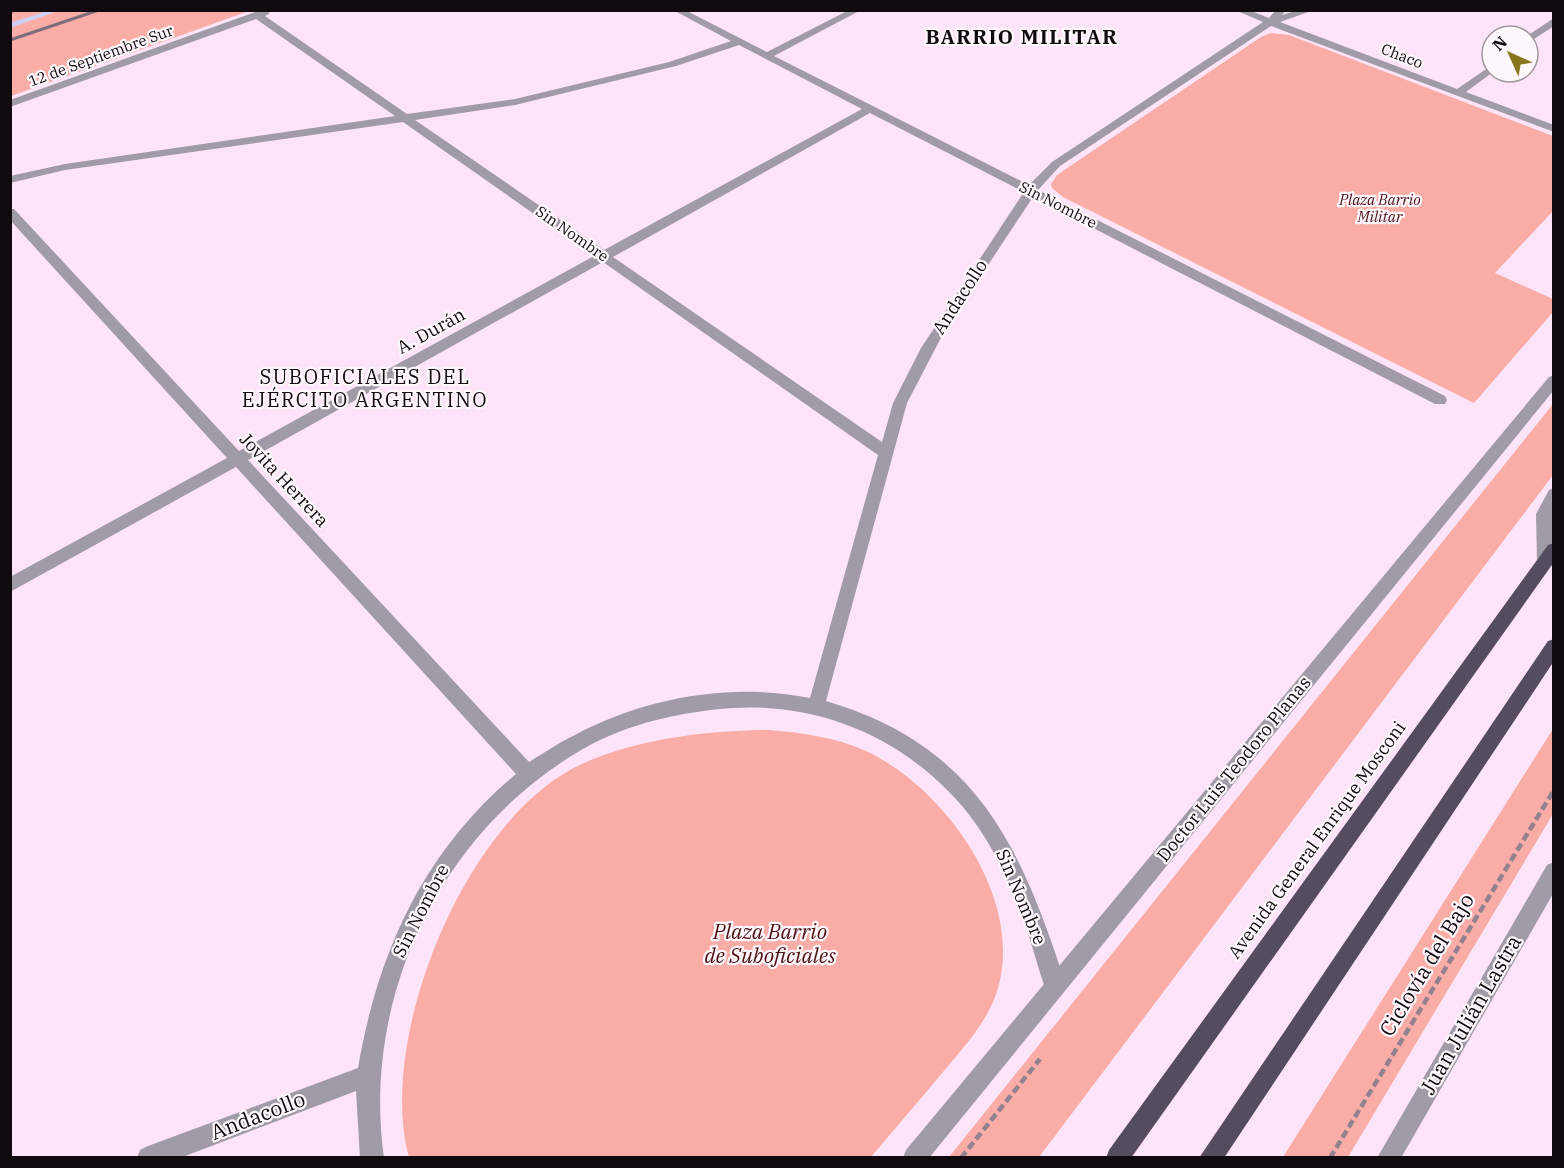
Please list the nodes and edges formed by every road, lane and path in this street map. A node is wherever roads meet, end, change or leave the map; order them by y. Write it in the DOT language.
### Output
graph roads {
  1 [pos="17,10"];
  2 [pos="677,10"];
  3 [pos="857,10"];
  4 [pos="1239,10"];
  5 [pos="1282,10"];
  6 [pos="1309,11"];
  7 [pos="10,13"];
  8 [pos="263,13"];
  9 [pos="1554,21"];
  10 [pos="1270,22"];
  11 [pos="1540,31"];
  12 [pos="739,42"];
  13 [pos="766,56"];
  14 [pos="1480,77"];
  15 [pos="1458,93"];
  16 [pos="10,105"];
  17 [pos="869,108"];
  18 [pos="406,118"];
  19 [pos="1554,129"];
  20 [pos="10,180"];
  21 [pos="1030,191"];
  22 [pos="10,212"];
  23 [pos="603,256"];
  24 [pos="1554,380"];
  25 [pos="1440,400"];
  26 [pos="886,453"];
  27 [pos="238,459"];
  28 [pos="1554,494"];
  29 [pos="1549,555"];
  30 [pos="10,585"];
  31 [pos="1554,646"];
  32 [pos="816,707"];
  33 [pos="528,774"];
  34 [pos="1554,790"];
  35 [pos="1554,872"];
  36 [pos="1055,985"];
  37 [pos="368,1075"];
  38 [pos="148,1158"];
  39 [pos="372,1158"];
  40 [pos="914,1158"];
  41 [pos="1117,1158"];
  42 [pos="1210,1158"];
  43 [pos="1330,1158"];
  44 [pos="1388,1158"];
  1 -- 7 [label="path"];
  2 -- 12 [label="street, Sin Nombre"];
  3 -- 13 [label="street"];
  4 -- 10 [label="street, Chaco"];
  5 -- 10 [label="street, Andacollo"];
  6 -- 10 [label="street"];
  8 -- 16 [label="street, 12 de Septiembre Sur"];
  8 -- 18 [label="street, Sin Nombre"];
  9 -- 11 [label="street"];
  10 -- 15 [label="street, Chaco"];
  10 -- 21 [label="street, Andacollo"];
  12 -- 13 [label="street, Sin Nombre"];
  12 -- 18 [label="street"];
  13 -- 17 [label="street, Sin Nombre"];
  14 -- 15 [label="street"];
  15 -- 19 [label="street, Chaco"];
  17 -- 21 [label="street, Sin Nombre"];
  17 -- 23 [label="street, A. Durán"];
  18 -- 20 [label="street"];
  18 -- 23 [label="street, Sin Nombre"];
  21 -- 25 [label="street, Sin Nombre"];
  21 -- 26 [label="street, Andacollo"];
  22 -- 27 [label="street, Jovita Herrera"];
  23 -- 26 [label="street, Sin Nombre"];
  23 -- 27 [label="street, A. Durán"];
  24 -- 36 [label="street, Doctor Luis Teodoro Planas"];
  26 -- 32 [label="street, Andacollo"];
  27 -- 30 [label="street, A. Durán"];
  27 -- 33 [label="street, Jovita Herrera"];
  28 -- 29 [label="street"];
  29 -- 41 [label="highway, Avenida General Enrique Mosconi"];
  31 -- 42 [label="highway"];
  32 -- 33 [label="street, Sin Nombre"];
  32 -- 36 [label="street, Sin Nombre"];
  33 -- 37 [label="street, Sin Nombre"];
  34 -- 43 [label="path, Ciclovía del Bajo"];
  35 -- 44 [label="street, Juan Julián Lastra"];
  36 -- 40 [label="street, Doctor Luis Teodoro Planas"];
  37 -- 38 [label="street, Andacollo"];
  37 -- 39 [label="street, Sin Nombre"];
}
